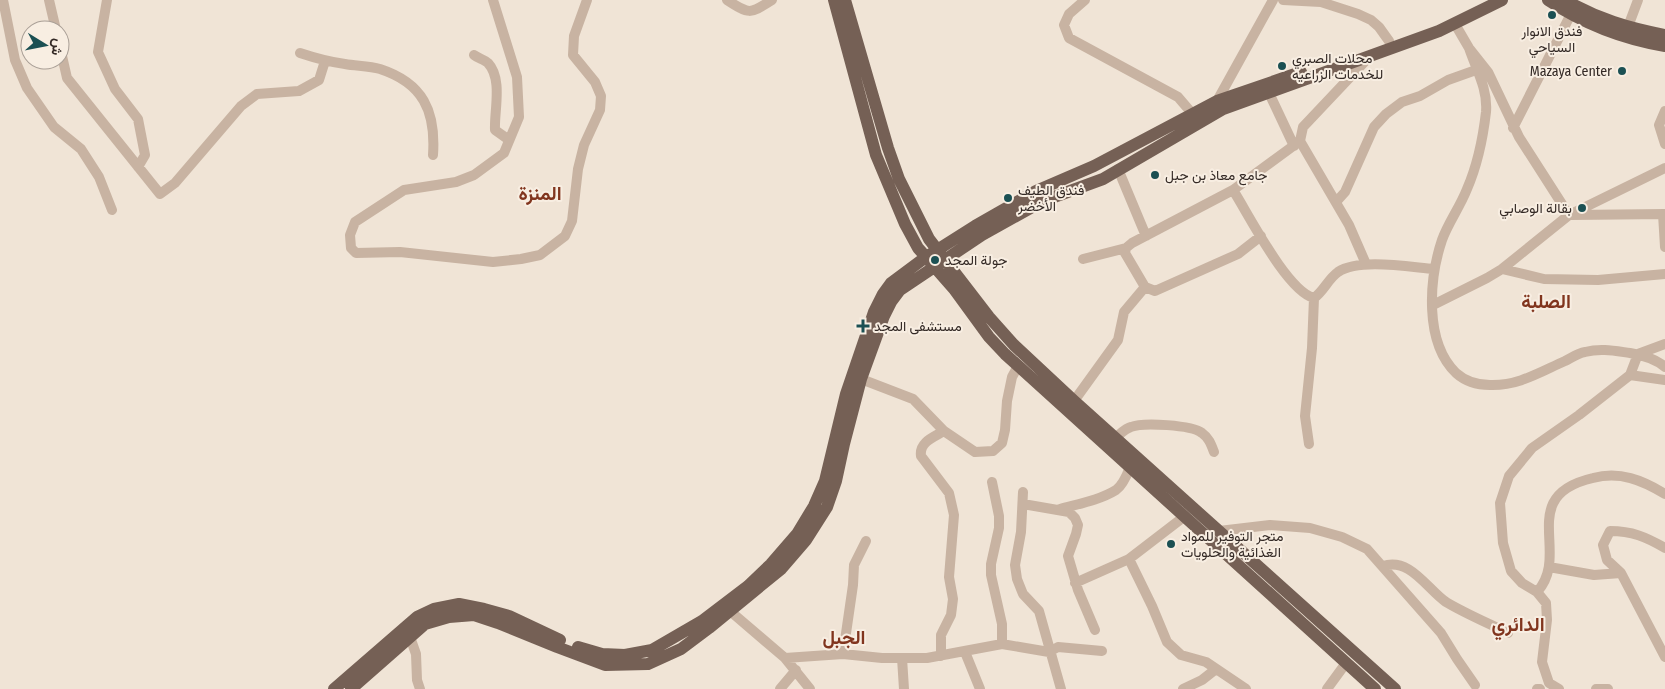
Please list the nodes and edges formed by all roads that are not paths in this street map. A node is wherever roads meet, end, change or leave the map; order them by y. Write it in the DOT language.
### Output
graph roads {
  1 [pos="3,0"];
  2 [pos="49,0"];
  3 [pos="107,0"];
  4 [pos="493,0"];
  5 [pos="587,0"];
  6 [pos="728,0"];
  7 [pos="772,0"];
  8 [pos="834,0"];
  9 [pos="844,0"];
  10 [pos="1085,0"];
  11 [pos="1273,0"];
  12 [pos="1283,0"];
  13 [pos="1502,0"];
  14 [pos="1548,0"];
  15 [pos="1638,0"];
  16 [pos="1322,1"];
  17 [pos="1572,5"];
  18 [pos="54,20"];
  19 [pos="1455,24"];
  20 [pos="1626,32"];
  21 [pos="1665,35"];
  22 [pos="1389,41"];
  23 [pos="1665,46"];
  24 [pos="1469,48"];
  25 [pos="300,53"];
  26 [pos="474,55"];
  27 [pos="1371,56"];
  28 [pos="325,60"];
  29 [pos="859,69"];
  30 [pos="65,70"];
  31 [pos="1476,70"];
  32 [pos="1269,92"];
  33 [pos="1217,100"];
  34 [pos="1665,111"];
  35 [pos="1196,119"];
  36 [pos="1514,128"];
  37 [pos="509,140"];
  38 [pos="1297,144"];
  39 [pos="1665,144"];
  40 [pos="433,155"];
  41 [pos="138,167"];
  42 [pos="1665,168"];
  43 [pos="1118,170"];
  44 [pos="1233,190"];
  45 [pos="1336,202"];
  46 [pos="112,210"];
  47 [pos="1664,214"];
  48 [pos="1569,215"];
  49 [pos="1146,236"];
  50 [pos="1261,236"];
  51 [pos="1665,246"];
  52 [pos="1126,248"];
  53 [pos="935,258"];
  54 [pos="1083,259"];
  55 [pos="1366,264"];
  56 [pos="1434,269"];
  57 [pos="1502,269"];
  58 [pos="1665,274"];
  59 [pos="1145,287"];
  60 [pos="1314,298"];
  61 [pos="1432,305"];
  62 [pos="1665,344"];
  63 [pos="1010,350"];
  64 [pos="1638,354"];
  65 [pos="1018,366"];
  66 [pos="1665,367"];
  67 [pos="1630,375"];
  68 [pos="862,379"];
  69 [pos="1665,380"];
  70 [pos="1074,401"];
  71 [pos="944,431"];
  72 [pos="1115,438"];
  73 [pos="1309,444"];
  74 [pos="1214,452"];
  75 [pos="1130,467"];
  76 [pos="992,482"];
  77 [pos="1023,492"];
  78 [pos="1665,494"];
  79 [pos="1023,504"];
  80 [pos="1056,510"];
  81 [pos="1185,516"];
  82 [pos="1222,540"];
  83 [pos="866,541"];
  84 [pos="1665,548"];
  85 [pos="1129,559"];
  86 [pos="1383,566"];
  87 [pos="1549,567"];
  88 [pos="1621,573"];
  89 [pos="1075,583"];
  90 [pos="1537,592"];
  91 [pos="730,611"];
  92 [pos="1095,630"];
  93 [pos="1508,633"];
  94 [pos="410,637"];
  95 [pos="1002,644"];
  96 [pos="1102,651"];
  97 [pos="965,652"];
  98 [pos="1049,652"];
  99 [pos="844,654"];
  100 [pos="941,656"];
  101 [pos="1665,657"];
  102 [pos="785,658"];
  103 [pos="902,658"];
  104 [pos="1346,664"];
  105 [pos="1216,669"];
  106 [pos="796,670"];
  107 [pos="359,675"];
  108 [pos="1475,685"];
  109 [pos="334,689"];
  110 [pos="351,689"];
  111 [pos="420,689"];
  112 [pos="780,689"];
  113 [pos="810,689"];
  114 [pos="904,689"];
  115 [pos="980,689"];
  116 [pos="1061,689"];
  117 [pos="1183,689"];
  118 [pos="1246,689"];
  119 [pos="1327,689"];
  120 [pos="1375,689"];
  121 [pos="1395,689"];
  122 [pos="1559,689"];
  123 [pos="1596,689"];
  124 [pos="1608,689"];
  1 -- 46 [label="street"];
  2 -- 18 [label="street"];
  3 -- 41 [label="street"];
  4 -- 37 [label="street"];
  5 -- 37 [label="street"];
  6 -- 7 [label="street"];
  8 -- 29 [label="main road"];
  9 -- 29 [label="main road"];
  10 -- 35 [label="street"];
  11 -- 33 [label="street"];
  12 -- 16 [label="street"];
  13 -- 19 [label="main road"];
  14 -- 17 [label="main road"];
  15 -- 20 [label="street"];
  16 -- 22 [label="street"];
  17 -- 20 [label="main road"];
  17 -- 36 [label="street"];
  19 -- 22 [label="main road"];
  19 -- 24 [label="street"];
  19 -- 27 [label="main road"];
  20 -- 21 [label="main road"];
  20 -- 23 [label="main road"];
  22 -- 33 [label="main road"];
  24 -- 31 [label="street"];
  24 -- 36 [label="street"];
  25 -- 28 [label="street"];
  26 -- 37 [label="street"];
  27 -- 32 [label="main road"];
  27 -- 38 [label="street"];
  28 -- 40 [label="street"];
  28 -- 41 [label="street"];
  29 -- 53 [label="main road"];
  30 -- 41 [label="street"];
  31 -- 45 [label="street"];
  31 -- 56 [label="street"];
  32 -- 35 [label="main road"];
  32 -- 38 [label="street"];
  33 -- 35 [label="main road"];
  34 -- 39 [label="street"];
  35 -- 43 [label="main road"];
  35 -- 53 [label="main road"];
  36 -- 48 [label="street"];
  38 -- 44 [label="street"];
  38 -- 45 [label="street"];
  42 -- 48 [label="street"];
  43 -- 49 [label="street"];
  43 -- 53 [label="main road"];
  44 -- 49 [label="street"];
  44 -- 50 [label="street"];
  45 -- 55 [label="street"];
  47 -- 48 [label="street"];
  47 -- 51 [label="street"];
  48 -- 57 [label="street"];
  49 -- 52 [label="street"];
  50 -- 59 [label="street"];
  50 -- 60 [label="street"];
  52 -- 54 [label="street"];
  52 -- 59 [label="street"];
  53 -- 63 [label="main road"];
  53 -- 68 [label="main road"];
  53 -- 107 [label="main road"];
  55 -- 56 [label="street"];
  55 -- 60 [label="street"];
  56 -- 61 [label="street"];
  57 -- 58 [label="street"];
  57 -- 61 [label="street"];
  59 -- 70 [label="street"];
  60 -- 73 [label="street"];
  61 -- 64 [label="street"];
  62 -- 64 [label="street"];
  63 -- 65 [label="main road"];
  63 -- 70 [label="main road"];
  64 -- 66 [label="street"];
  64 -- 67 [label="street"];
  65 -- 71 [label="street"];
  65 -- 75 [label="main road"];
  67 -- 69 [label="street"];
  67 -- 90 [label="street"];
  68 -- 71 [label="street"];
  68 -- 91 [label="main road"];
  70 -- 72 [label="main road"];
  71 -- 100 [label="street"];
  72 -- 74 [label="street"];
  72 -- 82 [label="main road"];
  75 -- 80 [label="street"];
  75 -- 81 [label="main road"];
  76 -- 95 [label="street"];
  77 -- 79 [label="street"];
  78 -- 87 [label="street"];
  79 -- 80 [label="street"];
  79 -- 98 [label="street"];
  80 -- 89 [label="street"];
  81 -- 82 [label="main road"];
  81 -- 85 [label="street"];
  82 -- 86 [label="street"];
  82 -- 104 [label="main road"];
  82 -- 121 [label="main road"];
  83 -- 99 [label="street"];
  84 -- 88 [label="street"];
  85 -- 89 [label="street"];
  85 -- 105 [label="street"];
  86 -- 93 [label="street"];
  86 -- 108 [label="street"];
  87 -- 88 [label="street"];
  87 -- 90 [label="street"];
  88 -- 101 [label="street"];
  89 -- 92 [label="street"];
  90 -- 122 [label="street"];
  91 -- 94 [label="main road"];
  91 -- 102 [label="street"];
  94 -- 107 [label="main road"];
  94 -- 111 [label="street"];
  95 -- 97 [label="street"];
  95 -- 98 [label="street"];
  96 -- 98 [label="street"];
  97 -- 100 [label="street"];
  97 -- 115 [label="street"];
  98 -- 116 [label="street"];
  99 -- 102 [label="street"];
  99 -- 103 [label="street"];
  100 -- 103 [label="street"];
  102 -- 106 [label="street"];
  103 -- 114 [label="street"];
  104 -- 119 [label="street"];
  104 -- 120 [label="main road"];
  105 -- 117 [label="street"];
  105 -- 118 [label="street"];
  106 -- 112 [label="street"];
  106 -- 113 [label="street"];
  107 -- 109 [label="main road"];
  107 -- 110 [label="main road"];
  123 -- 124 [label="street"];
}
